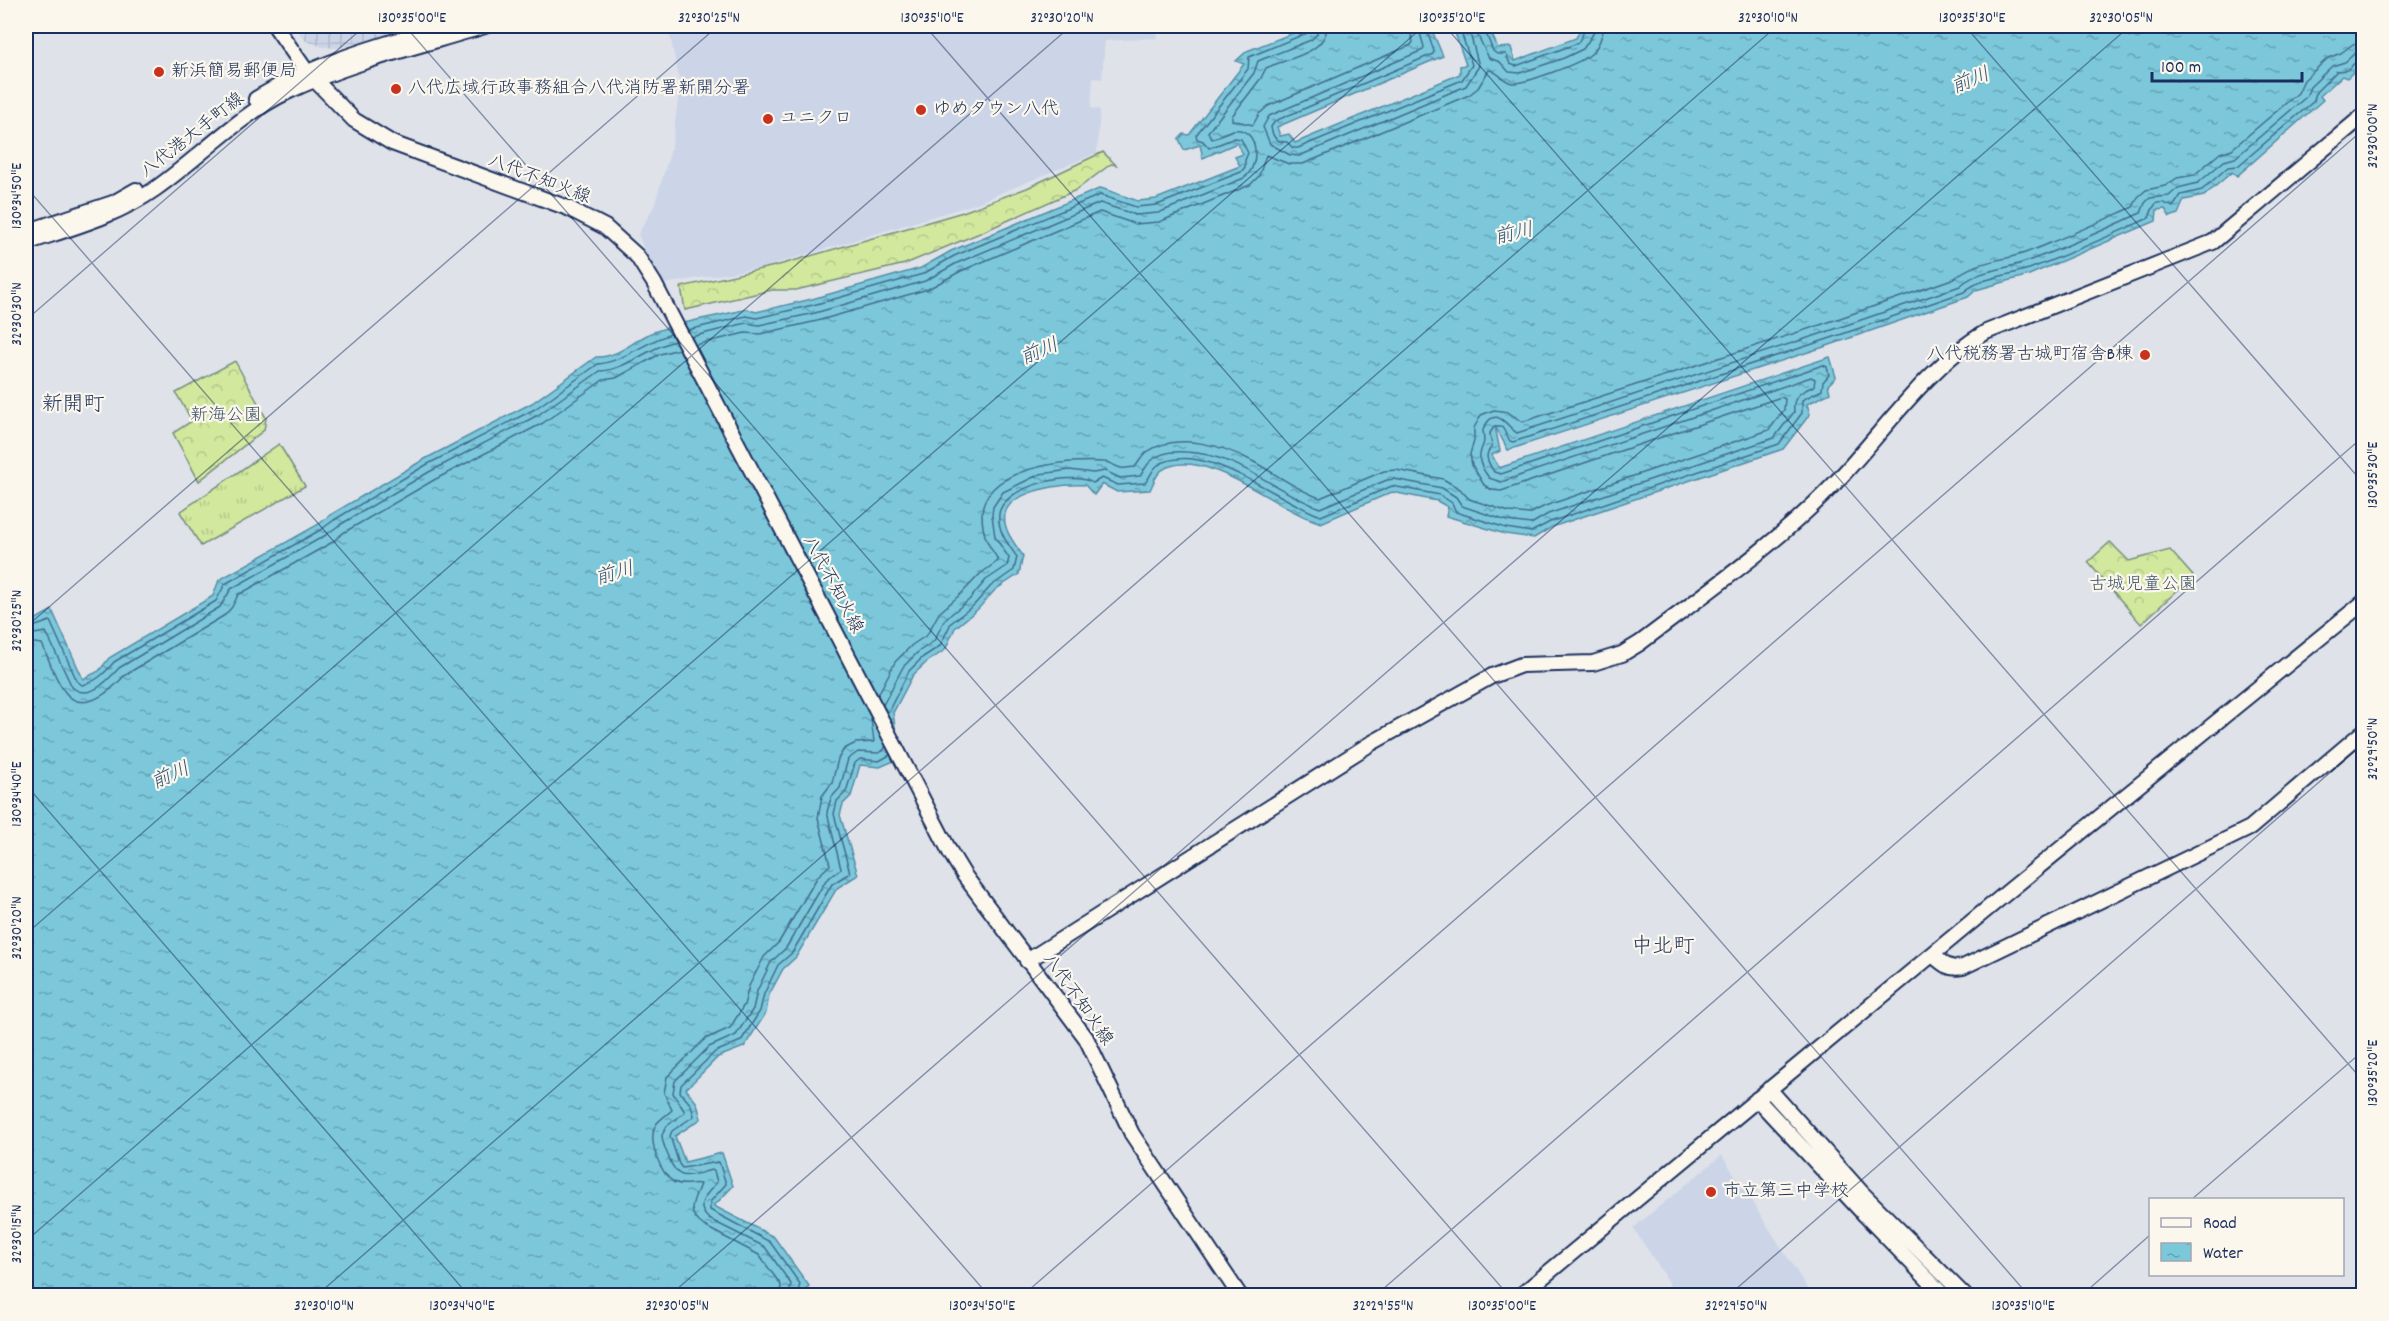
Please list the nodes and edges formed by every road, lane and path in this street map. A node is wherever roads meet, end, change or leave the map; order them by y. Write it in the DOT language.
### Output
graph roads {
  1 [pos="275,26"];
  2 [pos="446,26"];
  3 [pos="485,26"];
  4 [pos="311,76"];
  5 [pos="2364,115"];
  6 [pos="26,232"];
  7 [pos="26,243"];
  8 [pos="2364,602"];
  9 [pos="2364,731"];
  10 [pos="1933,955"];
  11 [pos="1027,961"];
  12 [pos="1769,1089"];
  13 [pos="1757,1099"];
  14 [pos="1240,1296"];
  15 [pos="1520,1296"];
  16 [pos="1944,1296"];
  17 [pos="1965,1296"];
  1 -- 4 [label="street, 八代不知火線"];
  2 -- 4 [label="street, 八代港大手町線"];
  3 -- 4 [label="street, 八代港大手町線"];
  4 -- 6 [label="street, 八代港大手町線"];
  4 -- 7 [label="street, 八代港大手町線"];
  4 -- 11 [label="street, 八代不知火線"];
  5 -- 11 [label="street"];
  8 -- 10 [label="street"];
  9 -- 10 [label="street"];
  10 -- 12 [label="street"];
  11 -- 14 [label="street, 八代不知火線"];
  12 -- 13 [label="street"];
  12 -- 17 [label="street"];
  13 -- 15 [label="street"];
  13 -- 16 [label="street"];
}
